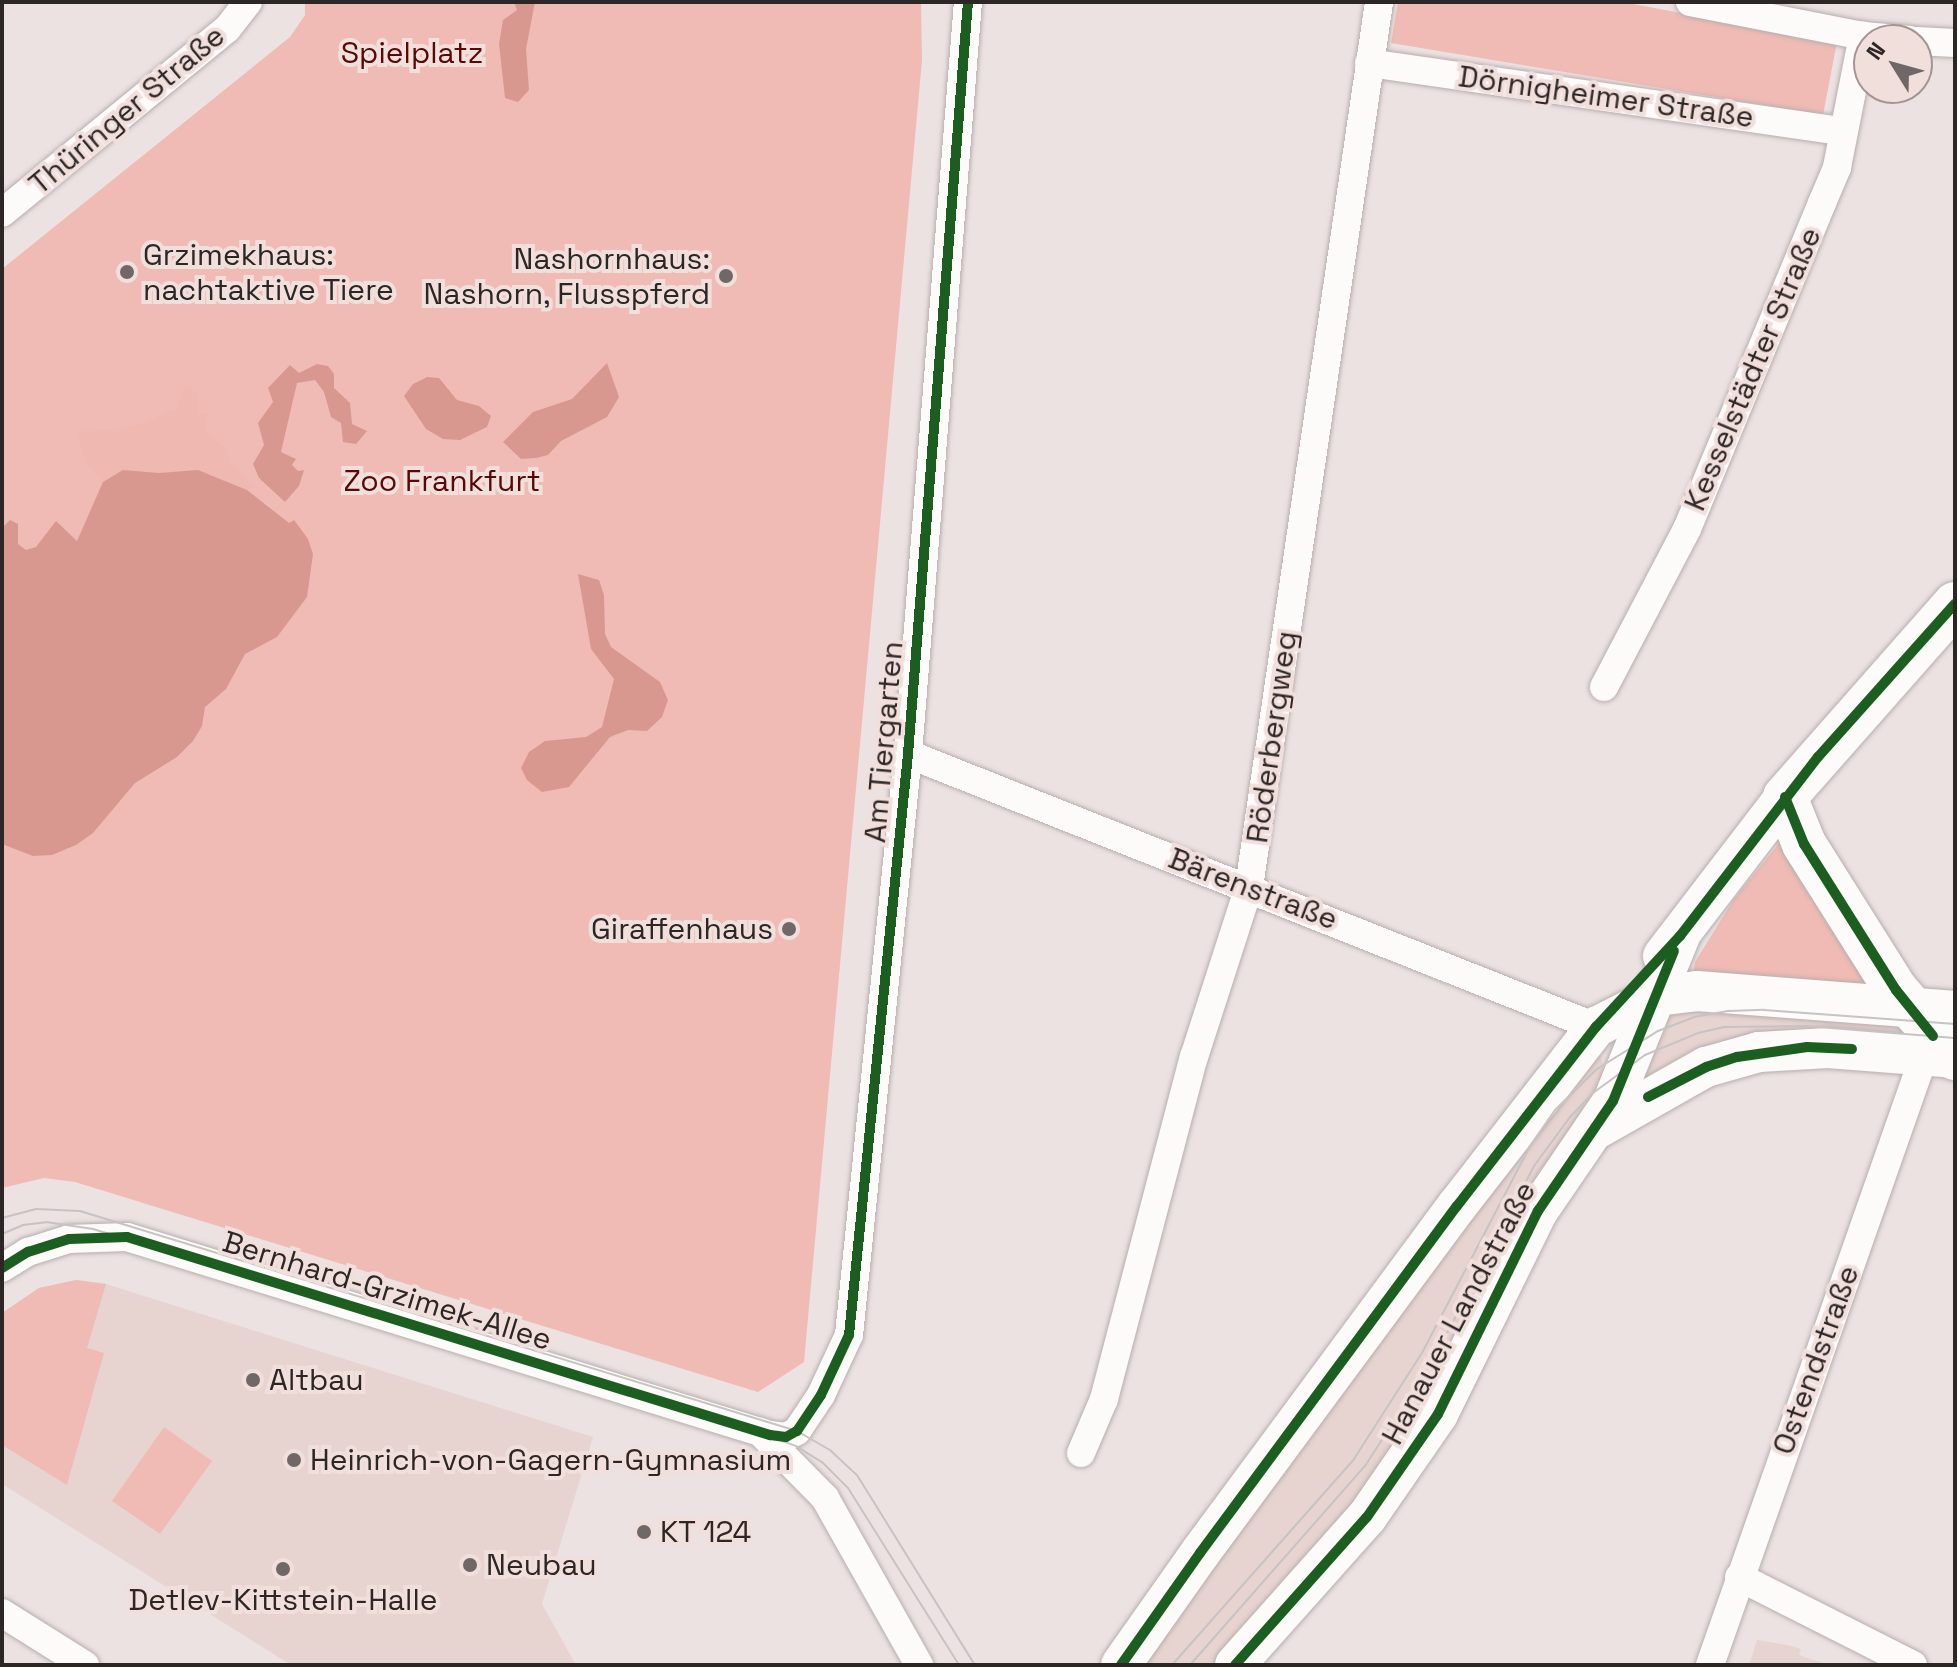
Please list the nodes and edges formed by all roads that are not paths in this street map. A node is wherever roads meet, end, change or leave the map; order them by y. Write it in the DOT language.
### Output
graph roads {
  1 [pos="248,2"];
  2 [pos="968,2"];
  3 [pos="1379,2"];
  4 [pos="1690,2"];
  5 [pos="1853,34"];
  6 [pos="1933,42"];
  7 [pos="1955,43"];
  8 [pos="1369,63"];
  9 [pos="1853,84"];
  10 [pos="1843,131"];
  11 [pos="2,213"];
  12 [pos="1955,604"];
  13 [pos="1604,687"];
  14 [pos="908,754"];
  15 [pos="1785,797"];
  16 [pos="1249,887"];
  17 [pos="1680,936"];
  18 [pos="1657,996"];
  19 [pos="1910,1008"];
  20 [pos="1955,1011"];
  21 [pos="1596,1027"];
  22 [pos="1944,1058"];
  23 [pos="1605,1115"];
  24 [pos="2,1268"];
  25 [pos="759,1431"];
  26 [pos="1081,1453"];
  27 [pos="1739,1577"];
  28 [pos="2,1613"];
  29 [pos="85,1665"];
  30 [pos="919,1665"];
  31 [pos="1121,1665"];
  32 [pos="1235,1665"];
  33 [pos="1710,1665"];
  34 [pos="1913,1665"];
  1 -- 11 [label="street, Thüringer Straße"];
  2 -- 14 [label="street, Am Tiergarten"];
  3 -- 8 [label="street, Röderbergweg"];
  4 -- 5 [label="street"];
  6 -- 7 [label="street"];
  8 -- 10 [label="street, Dörnigheimer Straße"];
  8 -- 16 [label="street, Röderbergweg"];
  9 -- 10 [label="street, Kesselstädter Straße"];
  10 -- 13 [label="street, Kesselstädter Straße"];
  12 -- 15 [label="main road"];
  14 -- 16 [label="street, Bärenstraße"];
  14 -- 25 [label="street, Am Tiergarten"];
  15 -- 17 [label="main road"];
  15 -- 19 [label="main road"];
  16 -- 21 [label="street, Bärenstraße"];
  16 -- 26 [label="street, Röderbergweg"];
  17 -- 18 [label="main road"];
  17 -- 21 [label="main road"];
  18 -- 19 [label="main road, Hanauer Landstraße"];
  18 -- 21 [label="main road, Hanauer Landstraße"];
  18 -- 23 [label="main road, Hanauer Landstraße"];
  19 -- 20 [label="main road, Hanauer Landstraße"];
  19 -- 22 [label="main road"];
  21 -- 23 [label="main road"];
  21 -- 31 [label="main road, Hanauer Landstraße"];
  22 -- 23 [label="main road, Hanauer Landstraße"];
  22 -- 27 [label="street, Ostendstraße"];
  23 -- 32 [label="main road, Hanauer Landstraße"];
  24 -- 25 [label="street, Bernhard-Grzimek-Allee"];
  25 -- 30 [label="street"];
  27 -- 33 [label="street, Ostendstraße"];
  27 -- 34 [label="street"];
  28 -- 29 [label="street"];
}
